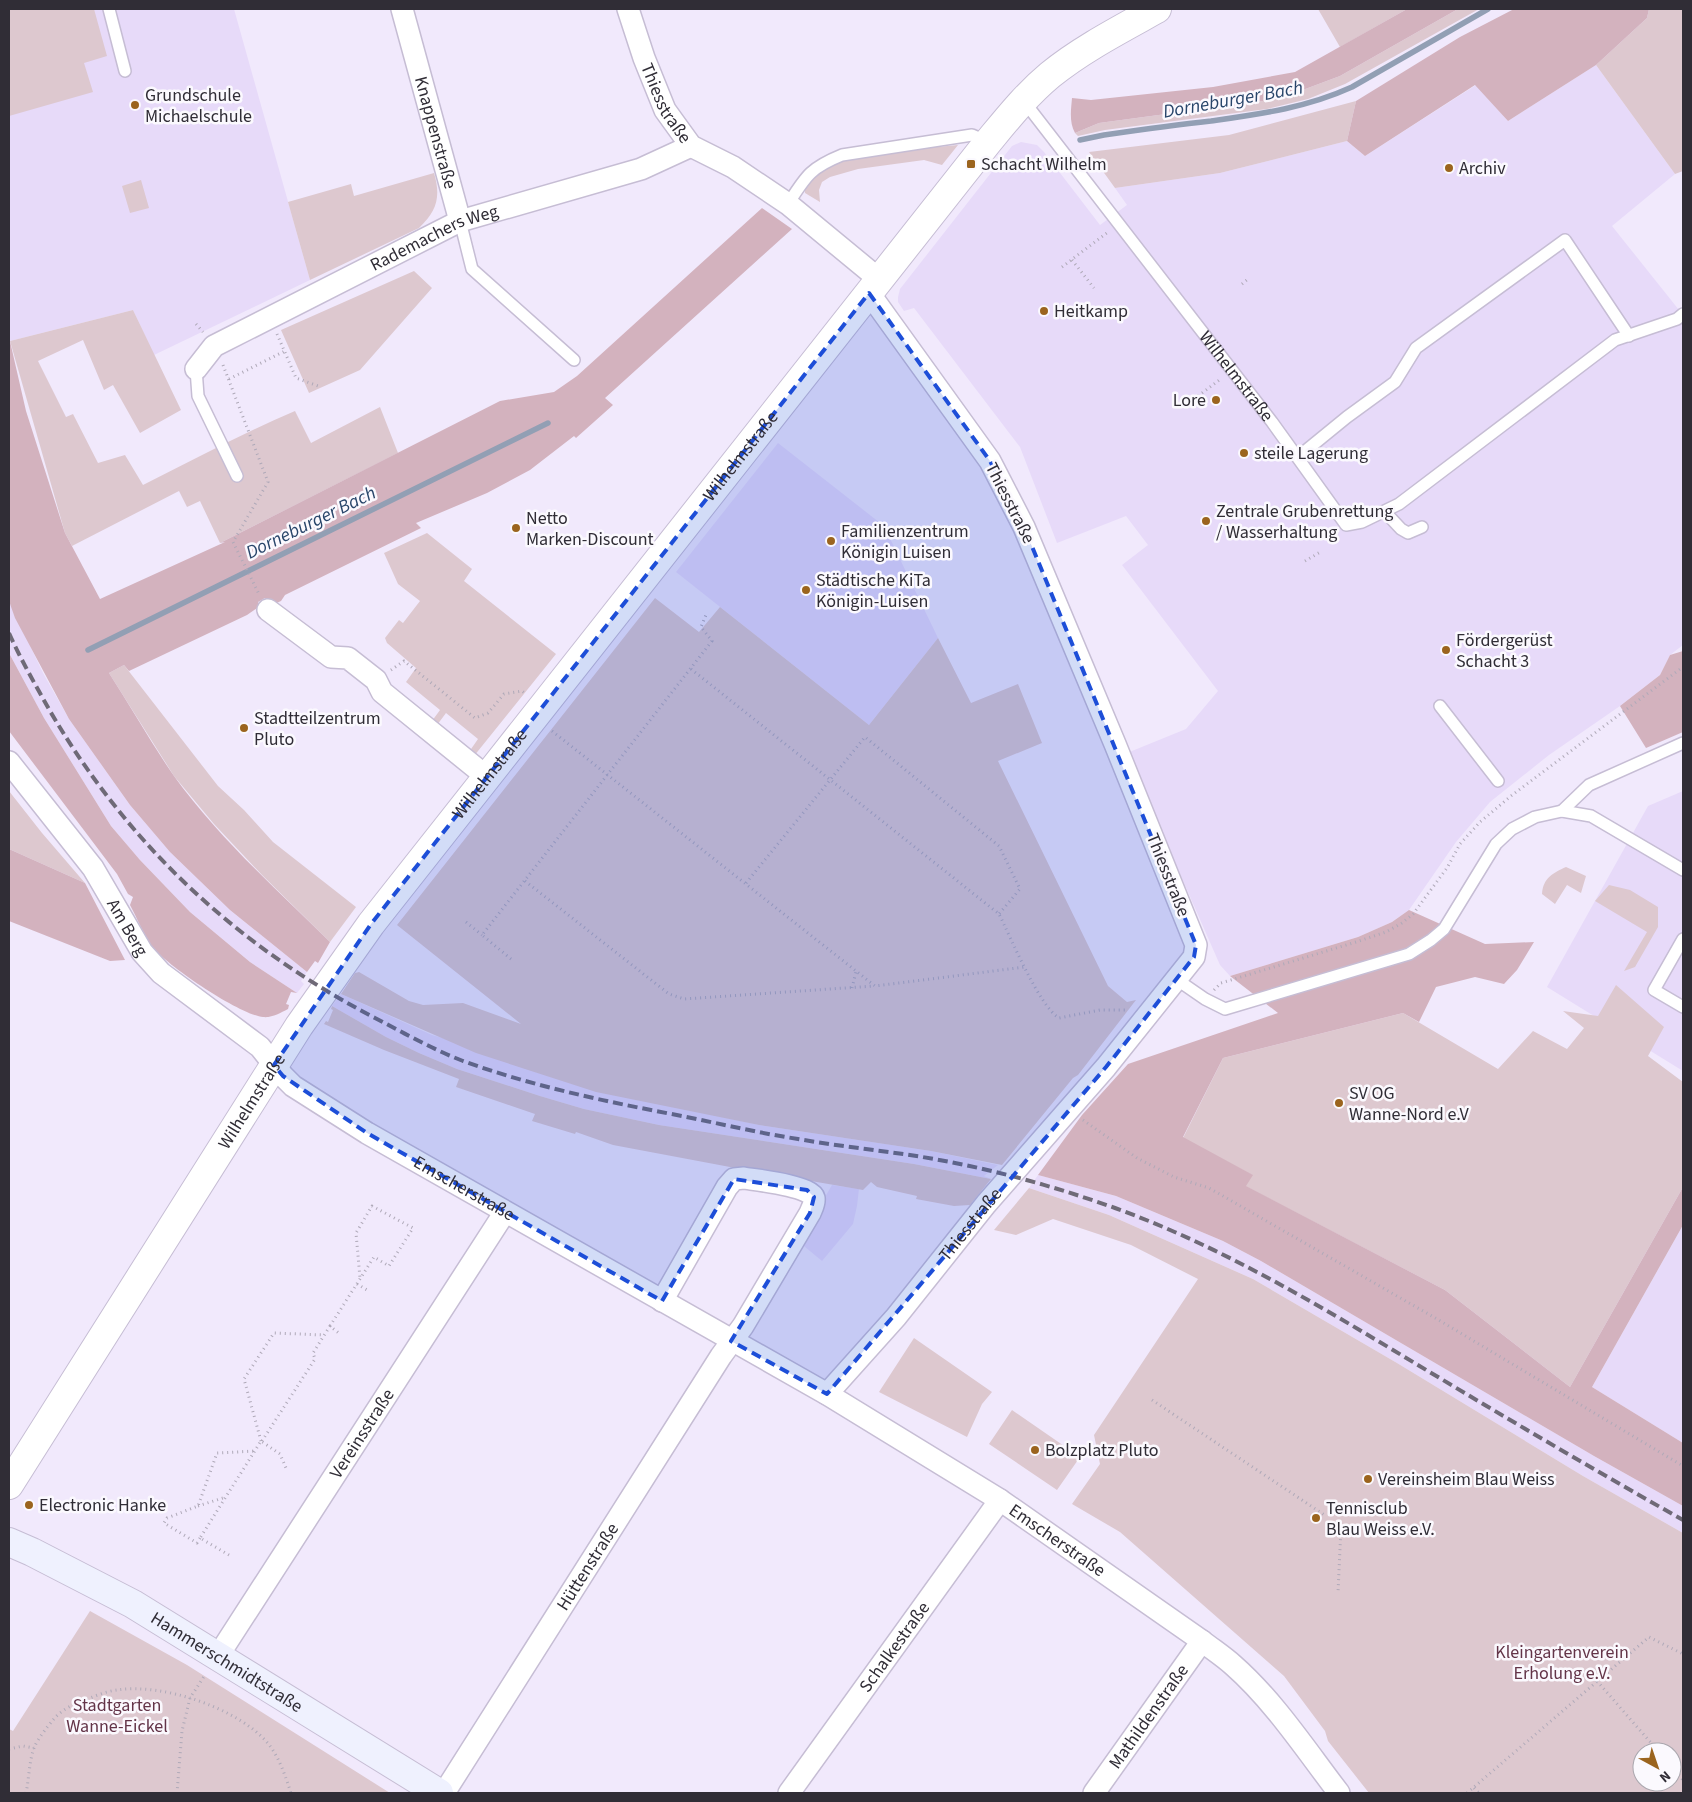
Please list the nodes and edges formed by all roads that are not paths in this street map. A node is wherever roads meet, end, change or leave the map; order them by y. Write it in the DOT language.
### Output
graph roads {
  1 [pos="109,9"];
  2 [pos="402,9"];
  3 [pos="628,9"];
  4 [pos="1157,9"];
  5 [pos="125,71"];
  6 [pos="1023,100"];
  7 [pos="988,142"];
  8 [pos="691,146"];
  9 [pos="788,204"];
  10 [pos="460,221"];
  11 [pos="874,287"];
  12 [pos="1683,314"];
  13 [pos="1629,336"];
  14 [pos="574,360"];
  15 [pos="196,369"];
  16 [pos="1298,457"];
  17 [pos="237,476"];
  18 [pos="1385,512"];
  19 [pos="1422,527"];
  20 [pos="265,605"];
  21 [pos="1440,706"];
  22 [pos="1683,743"];
  23 [pos="9,762"];
  24 [pos="487,777"];
  25 [pos="1498,781"];
  26 [pos="1562,811"];
  27 [pos="1683,870"];
  28 [pos="1683,939"];
  29 [pos="1176,979"];
  30 [pos="1683,1007"];
  31 [pos="274,1065"];
  32 [pos="505,1212"];
  33 [pos="662,1301"];
  34 [pos="731,1341"];
  35 [pos="827,1394"];
  36 [pos="9,1485"];
  37 [pos="1000,1500"];
  38 [pos="9,1518"];
  39 [pos="9,1542"];
  40 [pos="1202,1641"];
  41 [pos="211,1666"];
  42 [pos="439,1793"];
  43 [pos="444,1793"];
  44 [pos="789,1793"];
  45 [pos="1094,1793"];
  46 [pos="1339,1793"];
  1 -- 5 [label="lane"];
  2 -- 10 [label="street, Knappenstraße"];
  3 -- 8 [label="street, Thiesstraße"];
  4 -- 6 [label="street, Wilhelmstraße"];
  6 -- 7 [label="street, Wilhelmstraße"];
  6 -- 16 [label="lane, Wilhelmstraße"];
  7 -- 9 [label="lane"];
  7 -- 11 [label="street, Wilhelmstraße"];
  8 -- 9 [label="street, Thiesstraße"];
  8 -- 10 [label="street, Rademachers Weg"];
  9 -- 11 [label="street, Thiesstraße"];
  10 -- 14 [label="lane, Knappenstraße"];
  10 -- 15 [label="street, Rademachers Weg"];
  11 -- 24 [label="street, Wilhelmstraße"];
  11 -- 29 [label="street, Thiesstraße"];
  12 -- 13 [label="lane, Wilhelmstraße"];
  13 -- 16 [label="lane"];
  13 -- 18 [label="lane, Wilhelmstraße"];
  15 -- 17 [label="lane"];
  16 -- 18 [label="lane, Wilhelmstraße"];
  18 -- 19 [label="lane"];
  20 -- 24 [label="street"];
  21 -- 25 [label="lane"];
  22 -- 26 [label="lane"];
  23 -- 31 [label="street, Am Berg"];
  24 -- 31 [label="street, Wilhelmstraße"];
  26 -- 27 [label="lane"];
  26 -- 29 [label="lane"];
  28 -- 30 [label="lane"];
  29 -- 35 [label="street, Thiesstraße"];
  31 -- 32 [label="street, Emscherstraße"];
  31 -- 36 [label="street, Wilhelmstraße"];
  32 -- 33 [label="street, Emscherstraße"];
  32 -- 41 [label="street, Vereinsstraße"];
  33 -- 34 [label="street, Emscherstraße"];
  33 -- 34 [label="street"];
  34 -- 35 [label="street, Emscherstraße"];
  34 -- 43 [label="street, Hüttenstraße"];
  35 -- 37 [label="street, Emscherstraße"];
  37 -- 40 [label="street, Emscherstraße"];
  37 -- 44 [label="street, Schalkestraße"];
  38 -- 39 [label="main road"];
  39 -- 41 [label="main road, Hammerschmidtstraße"];
  40 -- 45 [label="street, Mathildenstraße"];
  40 -- 46 [label="street, Emscherstraße"];
  41 -- 42 [label="main road, Hammerschmidtstraße"];
}
